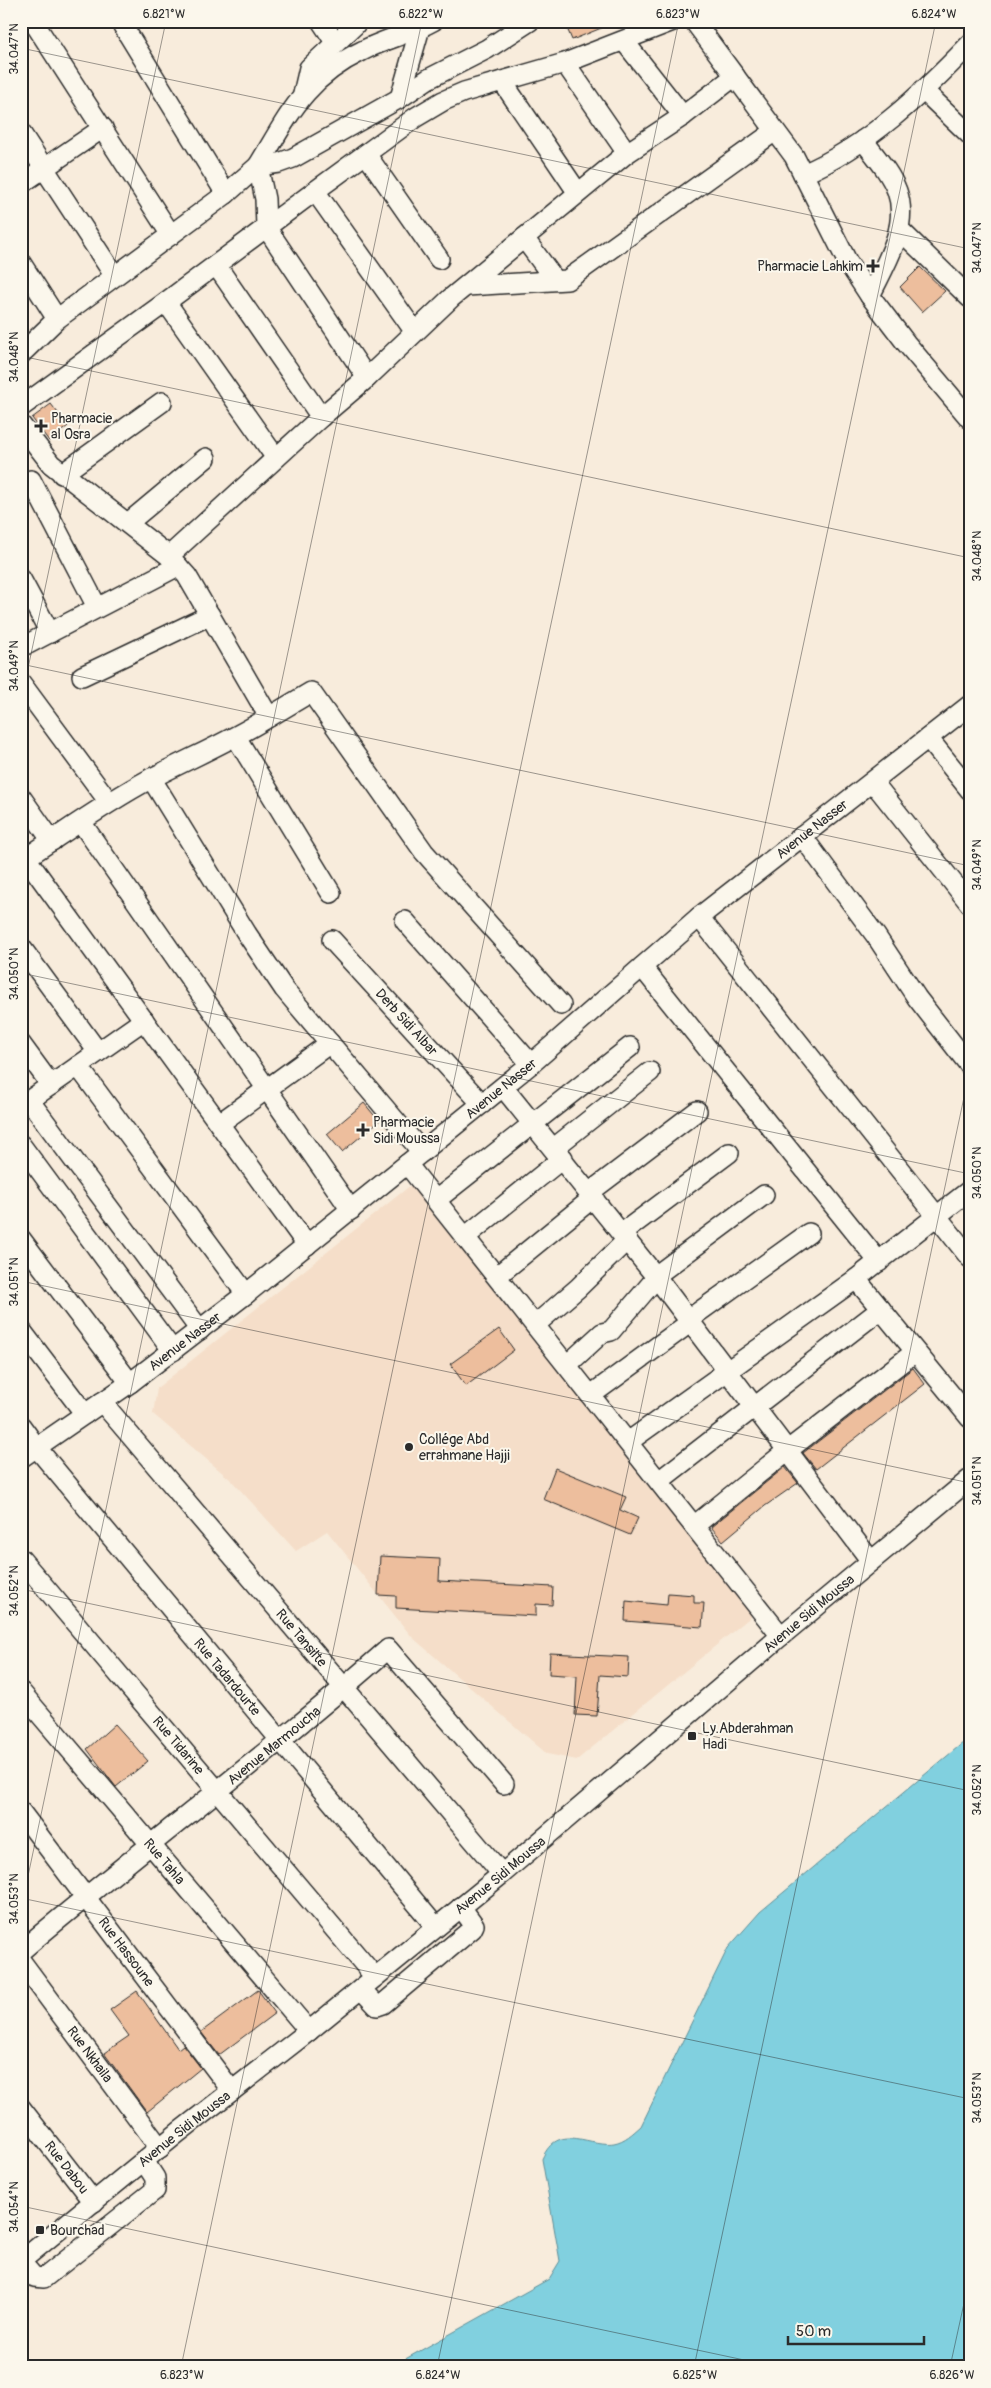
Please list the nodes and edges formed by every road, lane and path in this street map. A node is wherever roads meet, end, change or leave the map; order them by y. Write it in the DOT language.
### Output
graph roads {
  1 [pos="34,21"];
  2 [pos="120,21"];
  3 [pos="320,21"];
  4 [pos="355,21"];
  5 [pos="530,21"];
  6 [pos="672,21"];
  7 [pos="694,21"];
  8 [pos="427,25"];
  9 [pos="624,41"];
  10 [pos="335,42"];
  11 [pos="970,44"];
  12 [pos="565,63"];
  13 [pos="735,76"];
  14 [pos="502,81"];
  15 [pos="923,90"];
  16 [pos="303,94"];
  17 [pos="400,98"];
  18 [pos="682,116"];
  19 [pos="103,128"];
  20 [pos="775,130"];
  21 [pos="21,133"];
  22 [pos="970,135"];
  23 [pos="863,140"];
  24 [pos="366,154"];
  25 [pos="627,154"];
  26 [pos="258,166"];
  27 [pos="44,169"];
  28 [pos="803,174"];
  29 [pos="21,184"];
  30 [pos="315,191"];
  31 [pos="578,193"];
  32 [pos="226,194"];
  33 [pos="266,226"];
  34 [pos="899,230"];
  35 [pos="171,235"];
  36 [pos="524,238"];
  37 [pos="439,259"];
  38 [pos="21,263"];
  39 [pos="216,266"];
  40 [pos="114,275"];
  41 [pos="554,280"];
  42 [pos="467,286"];
  43 [pos="870,296"];
  44 [pos="970,298"];
  45 [pos="166,302"];
  46 [pos="57,319"];
  47 [pos="415,332"];
  48 [pos="21,354"];
  49 [pos="367,378"];
  50 [pos="162,402"];
  51 [pos="21,407"];
  52 [pos="321,417"];
  53 [pos="970,419"];
  54 [pos="21,425"];
  55 [pos="206,458"];
  56 [pos="276,458"];
  57 [pos="57,469"];
  58 [pos="26,483"];
  59 [pos="128,523"];
  60 [pos="173,561"];
  61 [pos="21,579"];
  62 [pos="98,607"];
  63 [pos="210,615"];
  64 [pos="50,633"];
  65 [pos="28,644"];
  66 [pos="82,676"];
  67 [pos="21,683"];
  68 [pos="970,705"];
  69 [pos="269,718"];
  70 [pos="236,737"];
  71 [pos="928,738"];
  72 [pos="151,778"];
  73 [pos="873,782"];
  74 [pos="970,790"];
  75 [pos="21,797"];
  76 [pos="110,802"];
  77 [pos="80,822"];
  78 [pos="802,836"];
  79 [pos="52,840"];
  80 [pos="24,859"];
  81 [pos="331,893"];
  82 [pos="970,904"];
  83 [pos="699,917"];
  84 [pos="405,921"];
  85 [pos="332,940"];
  86 [pos="21,947"];
  87 [pos="642,968"];
  88 [pos="568,1013"];
  89 [pos="144,1020"];
  90 [pos="330,1043"];
  91 [pos="21,1044"];
  92 [pos="630,1047"];
  93 [pos="98,1052"];
  94 [pos="531,1064"];
  95 [pos="78,1066"];
  96 [pos="970,1066"];
  97 [pos="650,1072"];
  98 [pos="51,1085"];
  99 [pos="503,1086"];
  100 [pos="268,1088"];
  101 [pos="25,1103"];
  102 [pos="482,1104"];
  103 [pos="697,1112"];
  104 [pos="220,1123"];
  105 [pos="533,1123"];
  106 [pos="21,1145"];
  107 [pos="422,1152"];
  108 [pos="559,1153"];
  109 [pos="729,1153"];
  110 [pos="407,1164"];
  111 [pos="970,1190"];
  112 [pos="592,1194"];
  113 [pos="764,1195"];
  114 [pos="436,1200"];
  115 [pos="351,1210"];
  116 [pos="936,1216"];
  117 [pos="809,1233"];
  118 [pos="625,1236"];
  119 [pos="465,1237"];
  120 [pos="307,1245"];
  121 [pos="24,1247"];
  122 [pos="970,1258"];
  123 [pos="879,1262"];
  124 [pos="497,1276"];
  125 [pos="657,1278"];
  126 [pos="856,1278"];
  127 [pos="246,1294"];
  128 [pos="881,1309"];
  129 [pos="689,1321"];
  130 [pos="535,1325"];
  131 [pos="21,1330"];
  132 [pos="200,1330"];
  133 [pos="172,1352"];
  134 [pos="915,1352"];
  135 [pos="567,1365"];
  136 [pos="727,1371"];
  137 [pos="130,1383"];
  138 [pos="591,1395"];
  139 [pos="102,1402"];
  140 [pos="754,1407"];
  141 [pos="84,1414"];
  142 [pos="970,1418"];
  143 [pos="21,1426"];
  144 [pos="628,1442"];
  145 [pos="37,1448"];
  146 [pos="788,1450"];
  147 [pos="21,1458"];
  148 [pos="970,1479"];
  149 [pos="659,1482"];
  150 [pos="694,1526"];
  151 [pos="21,1558"];
  152 [pos="871,1561"];
  153 [pos="781,1636"];
  154 [pos="345,1688"];
  155 [pos="21,1692"];
  156 [pos="282,1740"];
  157 [pos="504,1784"];
  158 [pos="218,1791"];
  159 [pos="21,1812"];
  160 [pos="152,1845"];
  161 [pos="502,1874"];
  162 [pos="86,1896"];
  163 [pos="461,1907"];
  164 [pos="436,1927"];
  165 [pos="21,1950"];
  166 [pos="21,1961"];
  167 [pos="368,1983"];
  168 [pos="309,2031"];
  169 [pos="232,2091"];
  170 [pos="21,2108"];
  171 [pos="160,2148"];
  172 [pos="144,2162"];
  173 [pos="94,2202"];
  174 [pos="21,2262"];
  1 -- 19 [label="street"];
  2 -- 32 [label="street"];
  3 -- 10 [label="street"];
  4 -- 10 [label="street"];
  5 -- 17 [label="street"];
  6 -- 9 [label="street"];
  7 -- 13 [label="street"];
  8 -- 16 [label="street"];
  8 -- 17 [label="street"];
  9 -- 12 [label="street"];
  9 -- 18 [label="street"];
  10 -- 16 [label="street"];
  11 -- 15 [label="street"];
  12 -- 14 [label="street"];
  12 -- 25 [label="street"];
  13 -- 18 [label="street"];
  13 -- 20 [label="street"];
  14 -- 24 [label="street"];
  14 -- 31 [label="street"];
  15 -- 22 [label="street"];
  15 -- 23 [label="street"];
  16 -- 26 [label="street"];
  17 -- 26 [label="street"];
  18 -- 25 [label="street"];
  19 -- 27 [label="street"];
  19 -- 35 [label="street"];
  20 -- 28 [label="street"];
  20 -- 41 [label="street"];
  21 -- 27 [label="street"];
  23 -- 28 [label="street"];
  23 -- 34 [label="street"];
  24 -- 30 [label="street"];
  24 -- 37 [label="street"];
  25 -- 31 [label="street"];
  26 -- 32 [label="street"];
  26 -- 33 [label="street"];
  27 -- 29 [label="street"];
  27 -- 40 [label="street"];
  28 -- 43 [label="street"];
  30 -- 33 [label="street"];
  30 -- 47 [label="street"];
  31 -- 36 [label="street"];
  32 -- 35 [label="street"];
  33 -- 39 [label="street"];
  33 -- 49 [label="street"];
  34 -- 43 [label="street"];
  34 -- 44 [label="street"];
  35 -- 40 [label="street"];
  36 -- 41 [label="street"];
  36 -- 42 [label="street"];
  38 -- 46 [label="street"];
  39 -- 45 [label="street"];
  39 -- 52 [label="street"];
  40 -- 46 [label="street"];
  41 -- 42 [label="street"];
  42 -- 47 [label="street"];
  43 -- 53 [label="street"];
  45 -- 51 [label="street"];
  45 -- 56 [label="street"];
  46 -- 48 [label="street"];
  47 -- 49 [label="street"];
  49 -- 52 [label="street"];
  50 -- 57 [label="street"];
  52 -- 56 [label="street"];
  54 -- 57 [label="street"];
  55 -- 59 [label="street"];
  56 -- 60 [label="street"];
  57 -- 58 [label="street"];
  57 -- 59 [label="street"];
  58 -- 62 [label="street"];
  59 -- 60 [label="street"];
  60 -- 62 [label="street"];
  60 -- 63 [label="street"];
  61 -- 64 [label="street"];
  62 -- 64 [label="street"];
  63 -- 66 [label="street"];
  63 -- 69 [label="street"];
  64 -- 65 [label="street"];
  67 -- 76 [label="street"];
  68 -- 71 [label="street, Avenue Nasser"];
  69 -- 70 [label="street"];
  69 -- 88 [label="street"];
  70 -- 72 [label="street"];
  70 -- 81 [label="street"];
  71 -- 73 [label="street, Avenue Nasser"];
  71 -- 74 [label="street"];
  72 -- 76 [label="street"];
  72 -- 90 [label="street"];
  73 -- 78 [label="street, Avenue Nasser"];
  73 -- 82 [label="street"];
  75 -- 79 [label="street"];
  76 -- 77 [label="street"];
  77 -- 79 [label="street"];
  77 -- 100 [label="street"];
  78 -- 83 [label="street, Avenue Nasser"];
  78 -- 96 [label="street"];
  79 -- 80 [label="street"];
  80 -- 89 [label="street"];
  83 -- 87 [label="street, Avenue Nasser"];
  83 -- 116 [label="street"];
  84 -- 94 [label="street"];
  85 -- 102 [label="street, Derb Sidi Albar"];
  86 -- 93 [label="street"];
  87 -- 88 [label="street, Avenue Nasser"];
  87 -- 123 [label="street"];
  88 -- 94 [label="street, Avenue Nasser"];
  89 -- 93 [label="street"];
  89 -- 104 [label="street"];
  90 -- 100 [label="street"];
  90 -- 107 [label="street"];
  91 -- 98 [label="street"];
  92 -- 105 [label="street"];
  93 -- 95 [label="street"];
  94 -- 99 [label="street, Avenue Nasser"];
  95 -- 98 [label="street"];
  95 -- 127 [label="street"];
  97 -- 108 [label="street"];
  98 -- 101 [label="street"];
  99 -- 102 [label="street, Avenue Nasser"];
  99 -- 105 [label="street"];
  100 -- 104 [label="street"];
  100 -- 115 [label="street"];
  101 -- 132 [label="street"];
  102 -- 107 [label="street, Avenue Nasser"];
  103 -- 112 [label="street"];
  104 -- 120 [label="street"];
  105 -- 108 [label="street"];
  105 -- 114 [label="street"];
  106 -- 133 [label="street"];
  107 -- 110 [label="street, Avenue Nasser"];
  108 -- 112 [label="street"];
  108 -- 119 [label="street"];
  109 -- 118 [label="street"];
  110 -- 114 [label="street"];
  110 -- 115 [label="street, Avenue Nasser"];
  111 -- 116 [label="street"];
  112 -- 118 [label="street"];
  112 -- 124 [label="street"];
  113 -- 125 [label="street"];
  114 -- 119 [label="street"];
  115 -- 120 [label="street, Avenue Nasser"];
  116 -- 122 [label="street"];
  116 -- 123 [label="street"];
  117 -- 129 [label="street"];
  118 -- 125 [label="street"];
  118 -- 130 [label="street"];
  119 -- 124 [label="street"];
  120 -- 127 [label="street, Avenue Nasser"];
  121 -- 137 [label="street"];
  123 -- 126 [label="street"];
  124 -- 130 [label="street"];
  125 -- 129 [label="street"];
  125 -- 135 [label="street"];
  126 -- 128 [label="street"];
  126 -- 136 [label="street"];
  127 -- 132 [label="street, Avenue Nasser"];
  128 -- 134 [label="street"];
  128 -- 140 [label="street"];
  129 -- 136 [label="street"];
  129 -- 138 [label="street"];
  130 -- 135 [label="street"];
  131 -- 141 [label="street"];
  132 -- 133 [label="street, Avenue Nasser"];
  133 -- 137 [label="street, Avenue Nasser"];
  134 -- 142 [label="street"];
  134 -- 146 [label="street"];
  135 -- 138 [label="street"];
  136 -- 140 [label="street"];
  136 -- 144 [label="street"];
  137 -- 139 [label="street, Avenue Nasser"];
  138 -- 144 [label="street"];
  139 -- 141 [label="street, Avenue Nasser"];
  139 -- 154 [label="street, Rue Tansilte"];
  140 -- 146 [label="street"];
  140 -- 149 [label="street"];
  141 -- 145 [label="street, Avenue Nasser"];
  143 -- 145 [label="street, Rue Tadardourte"];
  144 -- 149 [label="street"];
  145 -- 147 [label="street, Avenue Nasser"];
  145 -- 156 [label="street, Rue Tadardourte"];
  146 -- 150 [label="street"];
  146 -- 152 [label="street"];
  148 -- 152 [label="street, Avenue Sidi Moussa"];
  149 -- 150 [label="street"];
  150 -- 153 [label="street"];
  151 -- 158 [label="street, Rue Tidarine"];
  152 -- 153 [label="street, Avenue Sidi Moussa"];
  153 -- 161 [label="street, Avenue Sidi Moussa"];
  154 -- 156 [label="street, Avenue Marmoucha"];
  154 -- 157 [label="street, Avenue Marmoucha"];
  154 -- 161 [label="street, Rue Tansilte"];
  155 -- 160 [label="street, Rue Tahla"];
  156 -- 158 [label="street, Avenue Marmoucha"];
  156 -- 164 [label="street, Rue Tadardourte"];
  158 -- 160 [label="street, Avenue Marmoucha"];
  158 -- 167 [label="street, Rue Tidarine"];
  159 -- 162 [label="street, Rue Hassoune"];
  160 -- 162 [label="street, Avenue Marmoucha"];
  160 -- 168 [label="street, Rue Tahla"];
  161 -- 163 [label="street, Avenue Sidi Moussa"];
  162 -- 165 [label="street, Avenue Marmoucha"];
  162 -- 169 [label="street, Rue Hassoune"];
  163 -- 164 [label="street, Avenue Sidi Moussa"];
  163 -- 167 [label="street, Rue Tidarine"];
  164 -- 167 [label="street, Avenue Sidi Moussa"];
  166 -- 171 [label="street, Rue Nkhaila"];
  167 -- 168 [label="street, Avenue Sidi Moussa"];
  168 -- 169 [label="street, Avenue Sidi Moussa"];
  169 -- 171 [label="street, Avenue Sidi Moussa"];
  170 -- 173 [label="street, Rue Dabou"];
  171 -- 172 [label="street, Avenue Sidi Moussa"];
  172 -- 173 [label="street, Avenue Sidi Moussa"];
  172 -- 174 [label="street"];
  173 -- 174 [label="street, Avenue Sidi Moussa"];
}
